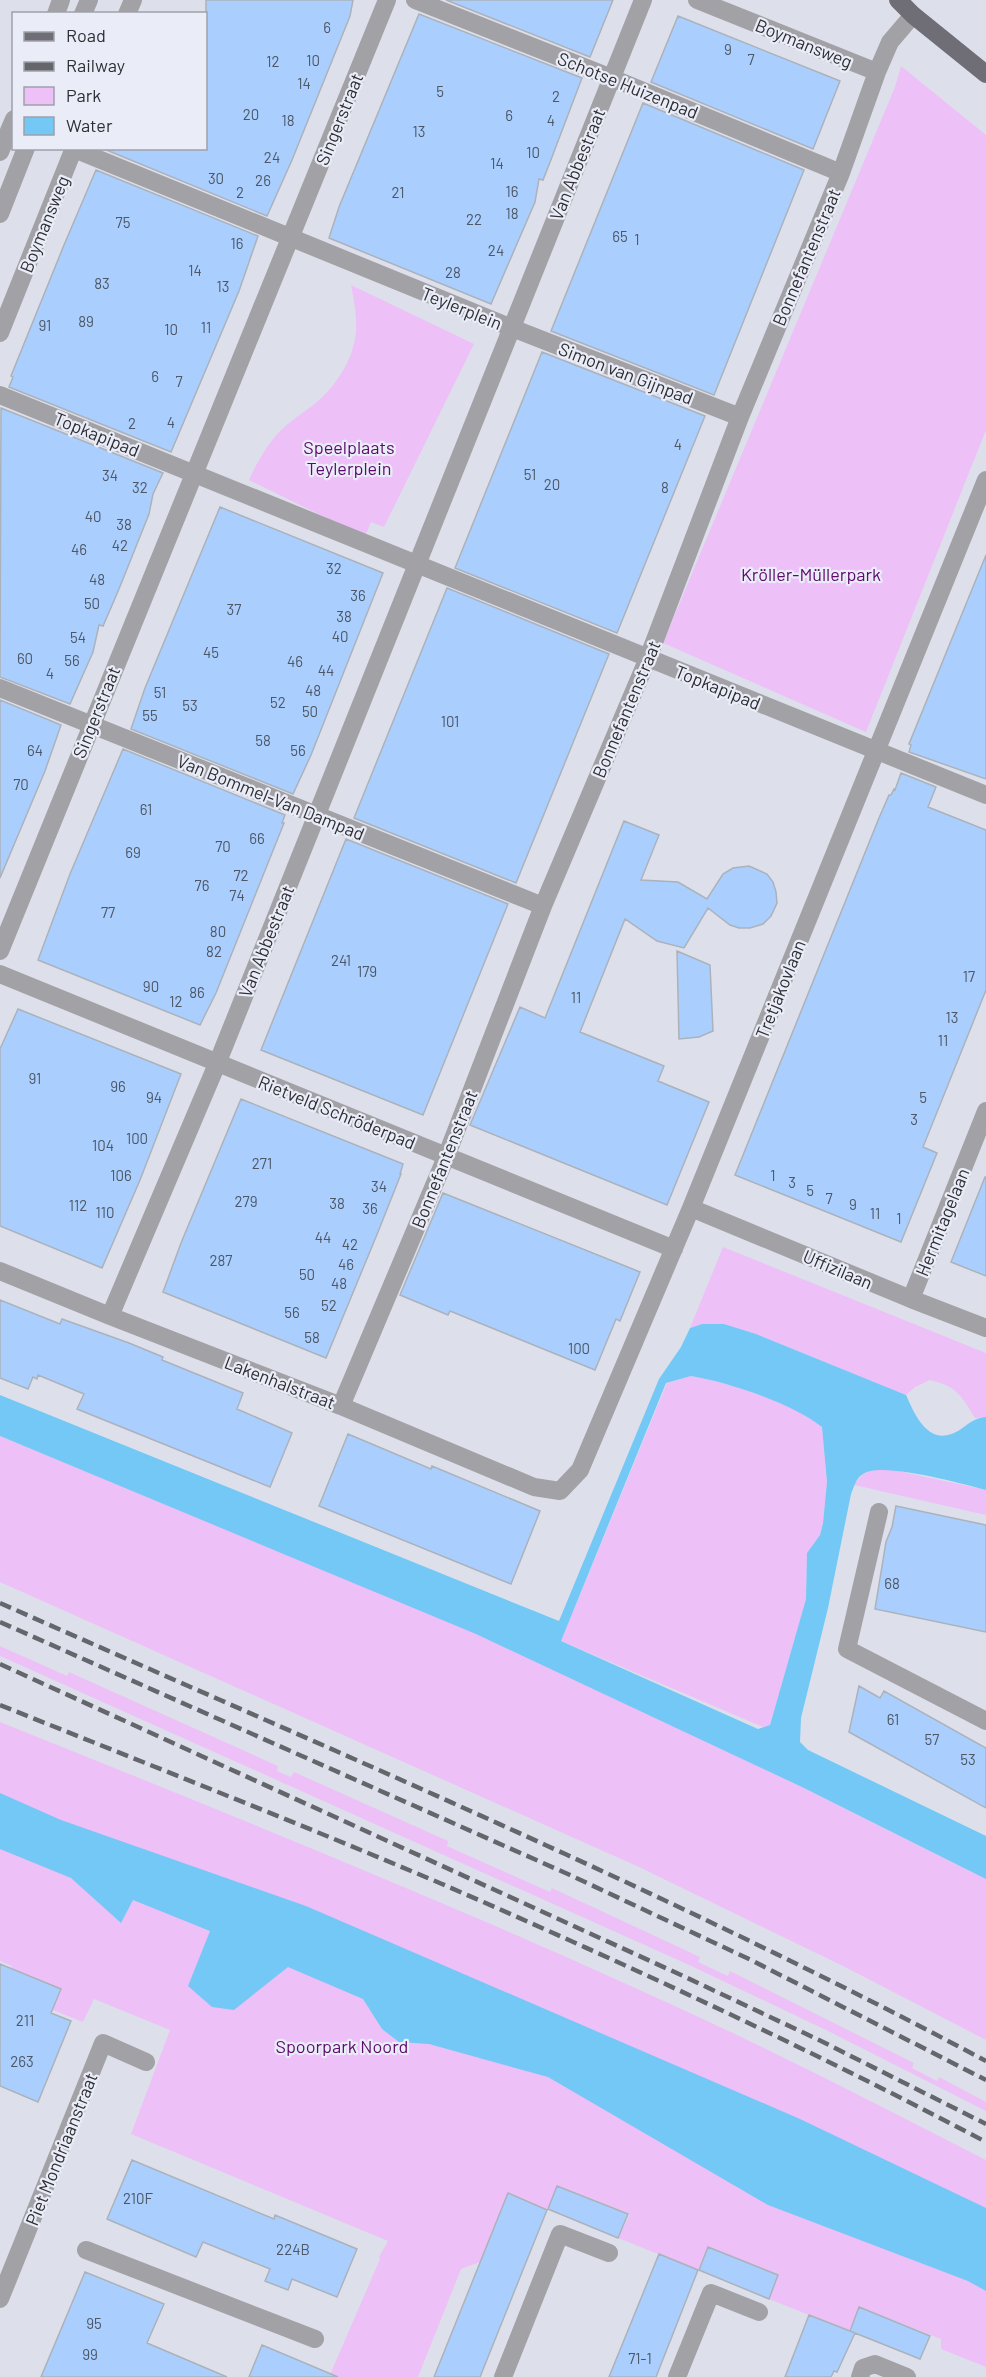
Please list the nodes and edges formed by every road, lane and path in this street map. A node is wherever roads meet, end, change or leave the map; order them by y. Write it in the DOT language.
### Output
graph roads {
  1 [pos="387,0"];
  2 [pos="415,0"];
  3 [pos="643,0"];
  4 [pos="697,0"];
  5 [pos="881,0"];
  6 [pos="898,0"];
  7 [pos="913,15"];
  8 [pos="877,72"];
  9 [pos="986,74"];
  10 [pos="612,78"];
  11 [pos="12,124"];
  12 [pos="25,150"];
  13 [pos="74,150"];
  14 [pos="76,150"];
  15 [pos="0,152"];
  16 [pos="841,173"];
  17 [pos="0,213"];
  18 [pos="291,238"];
  19 [pos="512,328"];
  20 [pos="0,333"];
  21 [pos="0,395"];
  22 [pos="740,417"];
  23 [pos="195,474"];
  24 [pos="986,480"];
  25 [pos="417,565"];
  26 [pos="648,658"];
  27 [pos="0,688"];
  28 [pos="91,725"];
  29 [pos="876,751"];
  30 [pos="986,795"];
  31 [pos="316,815"];
  32 [pos="543,906"];
  33 [pos="0,951"];
  34 [pos="0,974"];
  35 [pos="217,1064"];
  36 [pos="986,1111"];
  37 [pos="446,1157"];
  38 [pos="691,1208"];
  39 [pos="674,1250"];
  40 [pos="0,1271"];
  41 [pos="910,1299"];
  42 [pos="110,1316"];
  43 [pos="986,1328"];
  44 [pos="341,1406"];
  45 [pos="560,1491"];
  46 [pos="879,1512"];
  47 [pos="986,1721"];
  48 [pos="146,2062"];
  49 [pos="86,2250"];
  50 [pos="609,2253"];
  51 [pos="0,2299"];
  52 [pos="759,2312"];
  53 [pos="315,2339"];
  54 [pos="503,2377"];
  55 [pos="677,2377"];
  56 [pos="860,2377"];
  57 [pos="907,2377"];
  1 -- 18 [label="street, Singerstraat"];
  2 -- 10 [label="street, Schotse Huizenpad"];
  3 -- 10 [label="street, Van Abbestraat"];
  4 -- 8 [label="street, Boymansweg"];
  5 -- 7 [label="main road"];
  6 -- 7 [label="main road"];
  7 -- 8 [label="street, Bonnefantenstraat"];
  7 -- 9 [label="main road"];
  8 -- 16 [label="street, Bonnefantenstraat"];
  10 -- 16 [label="street, Schotse Huizenpad"];
  10 -- 19 [label="street, Van Abbestraat"];
  11 -- 15 [label="street"];
  12 -- 17 [label="street"];
  13 -- 20 [label="street, Boymansweg"];
  14 -- 18 [label="street"];
  16 -- 22 [label="street, Bonnefantenstraat"];
  18 -- 19 [label="street, Teylerplein"];
  18 -- 23 [label="street"];
  19 -- 22 [label="street, Simon van Gijnpad"];
  19 -- 25 [label="street, Teylerplein"];
  21 -- 23 [label="street, Topkapipad"];
  22 -- 26 [label="street, Bonnefantenstraat"];
  23 -- 25 [label="street"];
  23 -- 28 [label="street, Singerstraat"];
  24 -- 29 [label="street, Tretjakovlaan"];
  25 -- 26 [label="street, Topkapipad"];
  25 -- 31 [label="street, Van Abbestraat"];
  26 -- 29 [label="street, Topkapipad"];
  26 -- 32 [label="street, Bonnefantenstraat"];
  27 -- 28 [label="street, Van Bommel-Van Dampad"];
  28 -- 31 [label="street, Van Bommel-Van Dampad"];
  28 -- 33 [label="street, Singerstraat"];
  29 -- 30 [label="street, Topkapipad"];
  29 -- 38 [label="street, Tretjakovlaan"];
  31 -- 32 [label="street, Van Bommel-Van Dampad"];
  31 -- 35 [label="street, Van Abbestraat"];
  32 -- 37 [label="street, Bonnefantenstraat"];
  34 -- 35 [label="street, Rietveld Schröderpad"];
  35 -- 37 [label="street, Rietveld Schröderpad"];
  35 -- 42 [label="street, Van Abbestraat"];
  36 -- 41 [label="street, Hermitagelaan"];
  37 -- 39 [label="street, Rietveld Schröderpad"];
  37 -- 44 [label="street, Bonnefantenstraat"];
  38 -- 39 [label="street, Tretjakovlaan"];
  38 -- 41 [label="street, Uffizilaan"];
  39 -- 45 [label="street, Tretjakovlaan"];
  40 -- 42 [label="street, Lakenhalstraat"];
  41 -- 43 [label="street, Uffizilaan"];
  42 -- 44 [label="street, Lakenhalstraat"];
  44 -- 45 [label="street, Lakenhalstraat"];
  46 -- 47 [label="street"];
  48 -- 51 [label="street, Piet Mondriaanstraat"];
  49 -- 53 [label="street"];
  50 -- 54 [label="street"];
  52 -- 55 [label="street"];
  56 -- 57 [label="street"];
}
